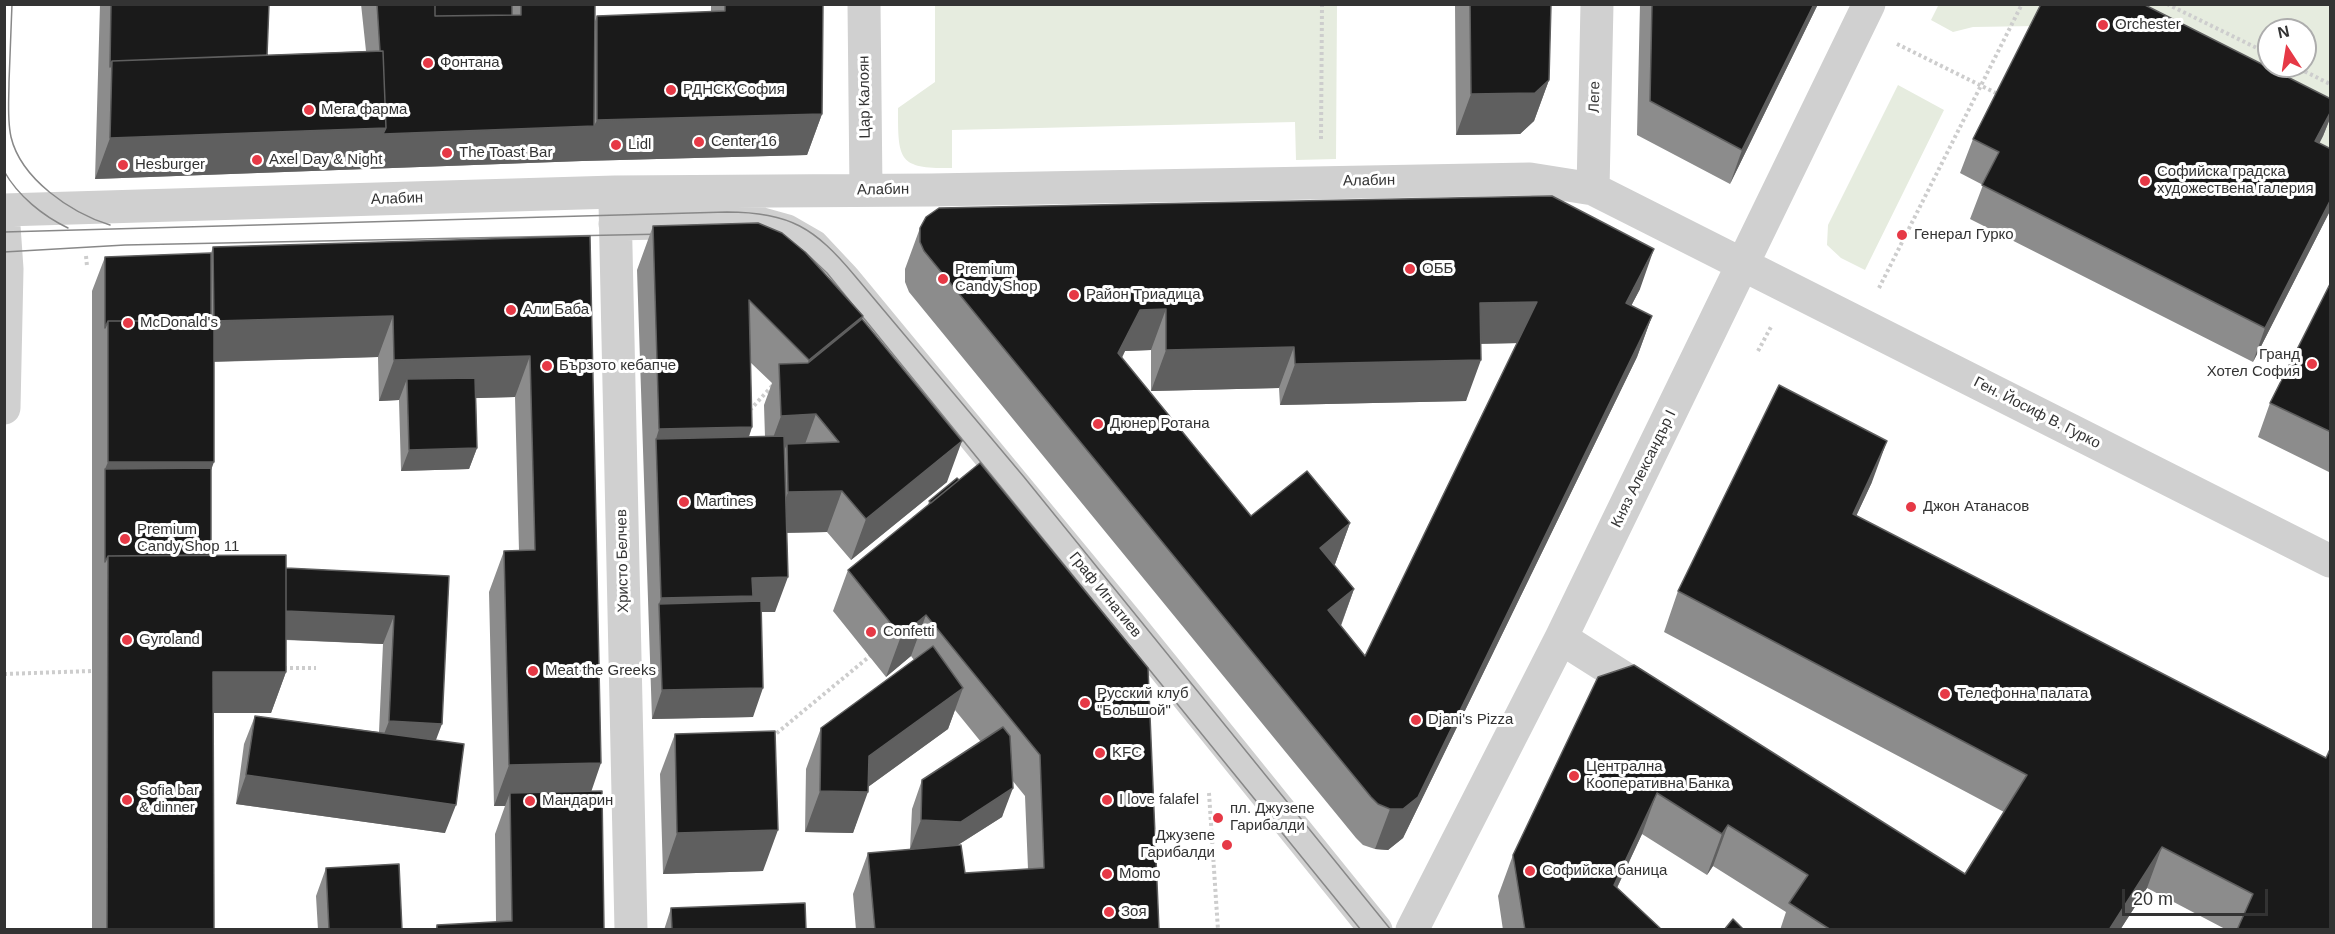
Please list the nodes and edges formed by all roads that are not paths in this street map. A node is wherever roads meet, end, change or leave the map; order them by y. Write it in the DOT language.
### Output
graph roads {
  1 [pos="864,4"];
  2 [pos="1597,4"];
  3 [pos="1864,14"];
  4 [pos="1593,189"];
  5 [pos="866,190"];
  6 [pos="615,208"];
  7 [pos="4,210"];
  8 [pos="4,226"];
  9 [pos="1743,265"];
  10 [pos="4,408"];
  11 [pos="2331,561"];
  12 [pos="1561,638"];
  13 [pos="1672,708"];
  14 [pos="631,930"];
  15 [pos="1376,930"];
  16 [pos="1412,930"];
  1 -- 5 [label="street, Цар Калоян"];
  2 -- 4 [label="street, Леге"];
  3 -- 9 [label="street, Княз Александър I"];
  4 -- 5 [label="street, Алабин"];
  4 -- 9 [label="street, Алабин"];
  5 -- 6 [label="street, Алабин"];
  6 -- 7 [label="street, Алабин"];
  6 -- 14 [label="street, Христо Белчев"];
  6 -- 15 [label="street, Граф Игнатиев"];
  8 -- 10 [label="street"];
  9 -- 11 [label="street, Ген. Йосиф В. Гурко"];
  9 -- 12 [label="street, Княз Александър I"];
  12 -- 13 [label="street"];
  12 -- 16 [label="street, Княз Александър I"];
}
